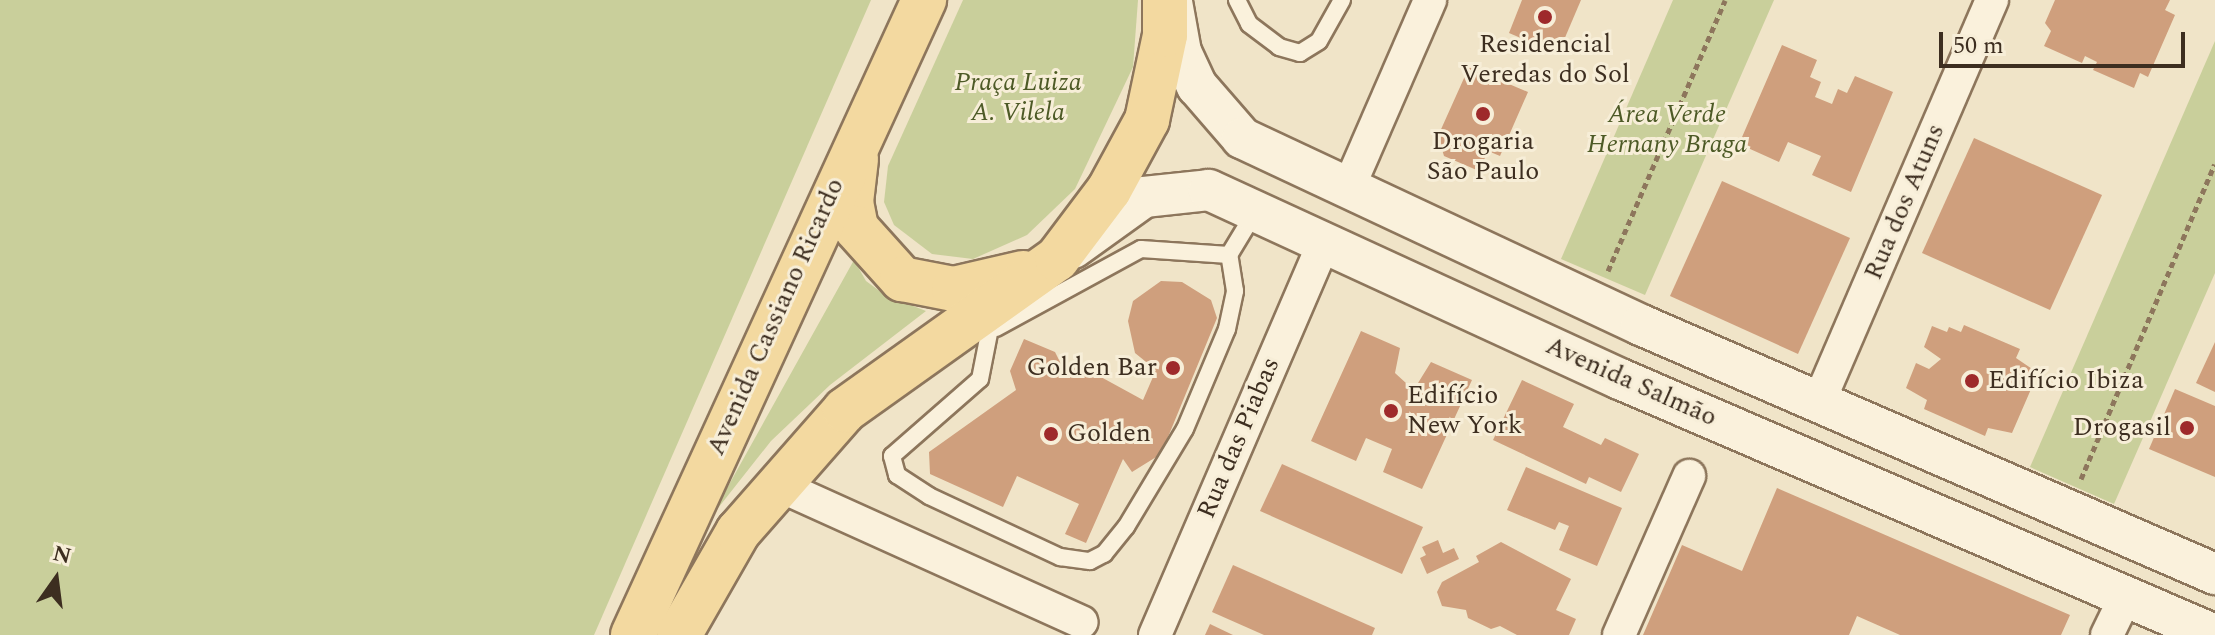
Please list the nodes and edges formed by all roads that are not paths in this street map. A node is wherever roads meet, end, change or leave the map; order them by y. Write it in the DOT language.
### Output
graph roads {
  1 [pos="924,0"];
  2 [pos="1165,0"];
  3 [pos="1171,0"];
  4 [pos="1237,0"];
  5 [pos="1342,0"];
  6 [pos="1430,0"];
  7 [pos="1992,0"];
  8 [pos="859,132"];
  9 [pos="1348,189"];
  10 [pos="1256,211"];
  11 [pos="1324,242"];
  12 [pos="1229,255"];
  13 [pos="1057,259"];
  14 [pos="993,318"];
  15 [pos="1641,325"];
  16 [pos="1620,379"];
  17 [pos="1818,404"];
  18 [pos="1689,476"];
  19 [pos="778,485"];
  20 [pos="2215,574"];
  21 [pos="2125,598"];
  22 [pos="1081,622"];
  23 [pos="633,635"];
  24 [pos="679,635"];
  25 [pos="1155,635"];
  26 [pos="1619,635"];
  27 [pos="2107,635"];
  28 [pos="2215,635"];
  1 -- 8 [label="main road, Avenida Cassiano Ricardo"];
  2 -- 13 [label="main road"];
  3 -- 9 [label="street"];
  4 -- 5 [label="lane"];
  6 -- 9 [label="street"];
  7 -- 17 [label="street, Rua dos Atuns"];
  8 -- 13 [label="main road"];
  8 -- 23 [label="main road, Avenida Cassiano Ricardo"];
  9 -- 15 [label="street"];
  10 -- 11 [label="street, Avenida Salmão"];
  10 -- 12 [label="lane"];
  10 -- 13 [label="street, Avenida Salmão"];
  11 -- 16 [label="street, Avenida Salmão"];
  11 -- 25 [label="street, Rua das Piabas"];
  12 -- 14 [label="lane"];
  12 -- 14 [label="lane"];
  13 -- 14 [label="main road"];
  14 -- 19 [label="main road"];
  15 -- 16 [label="street"];
  15 -- 17 [label="street"];
  16 -- 21 [label="street, Avenida Salmão"];
  17 -- 20 [label="street"];
  18 -- 26 [label="street"];
  19 -- 22 [label="street"];
  19 -- 24 [label="main road"];
  21 -- 27 [label="street"];
  21 -- 28 [label="street, Avenida Salmão"];
}
